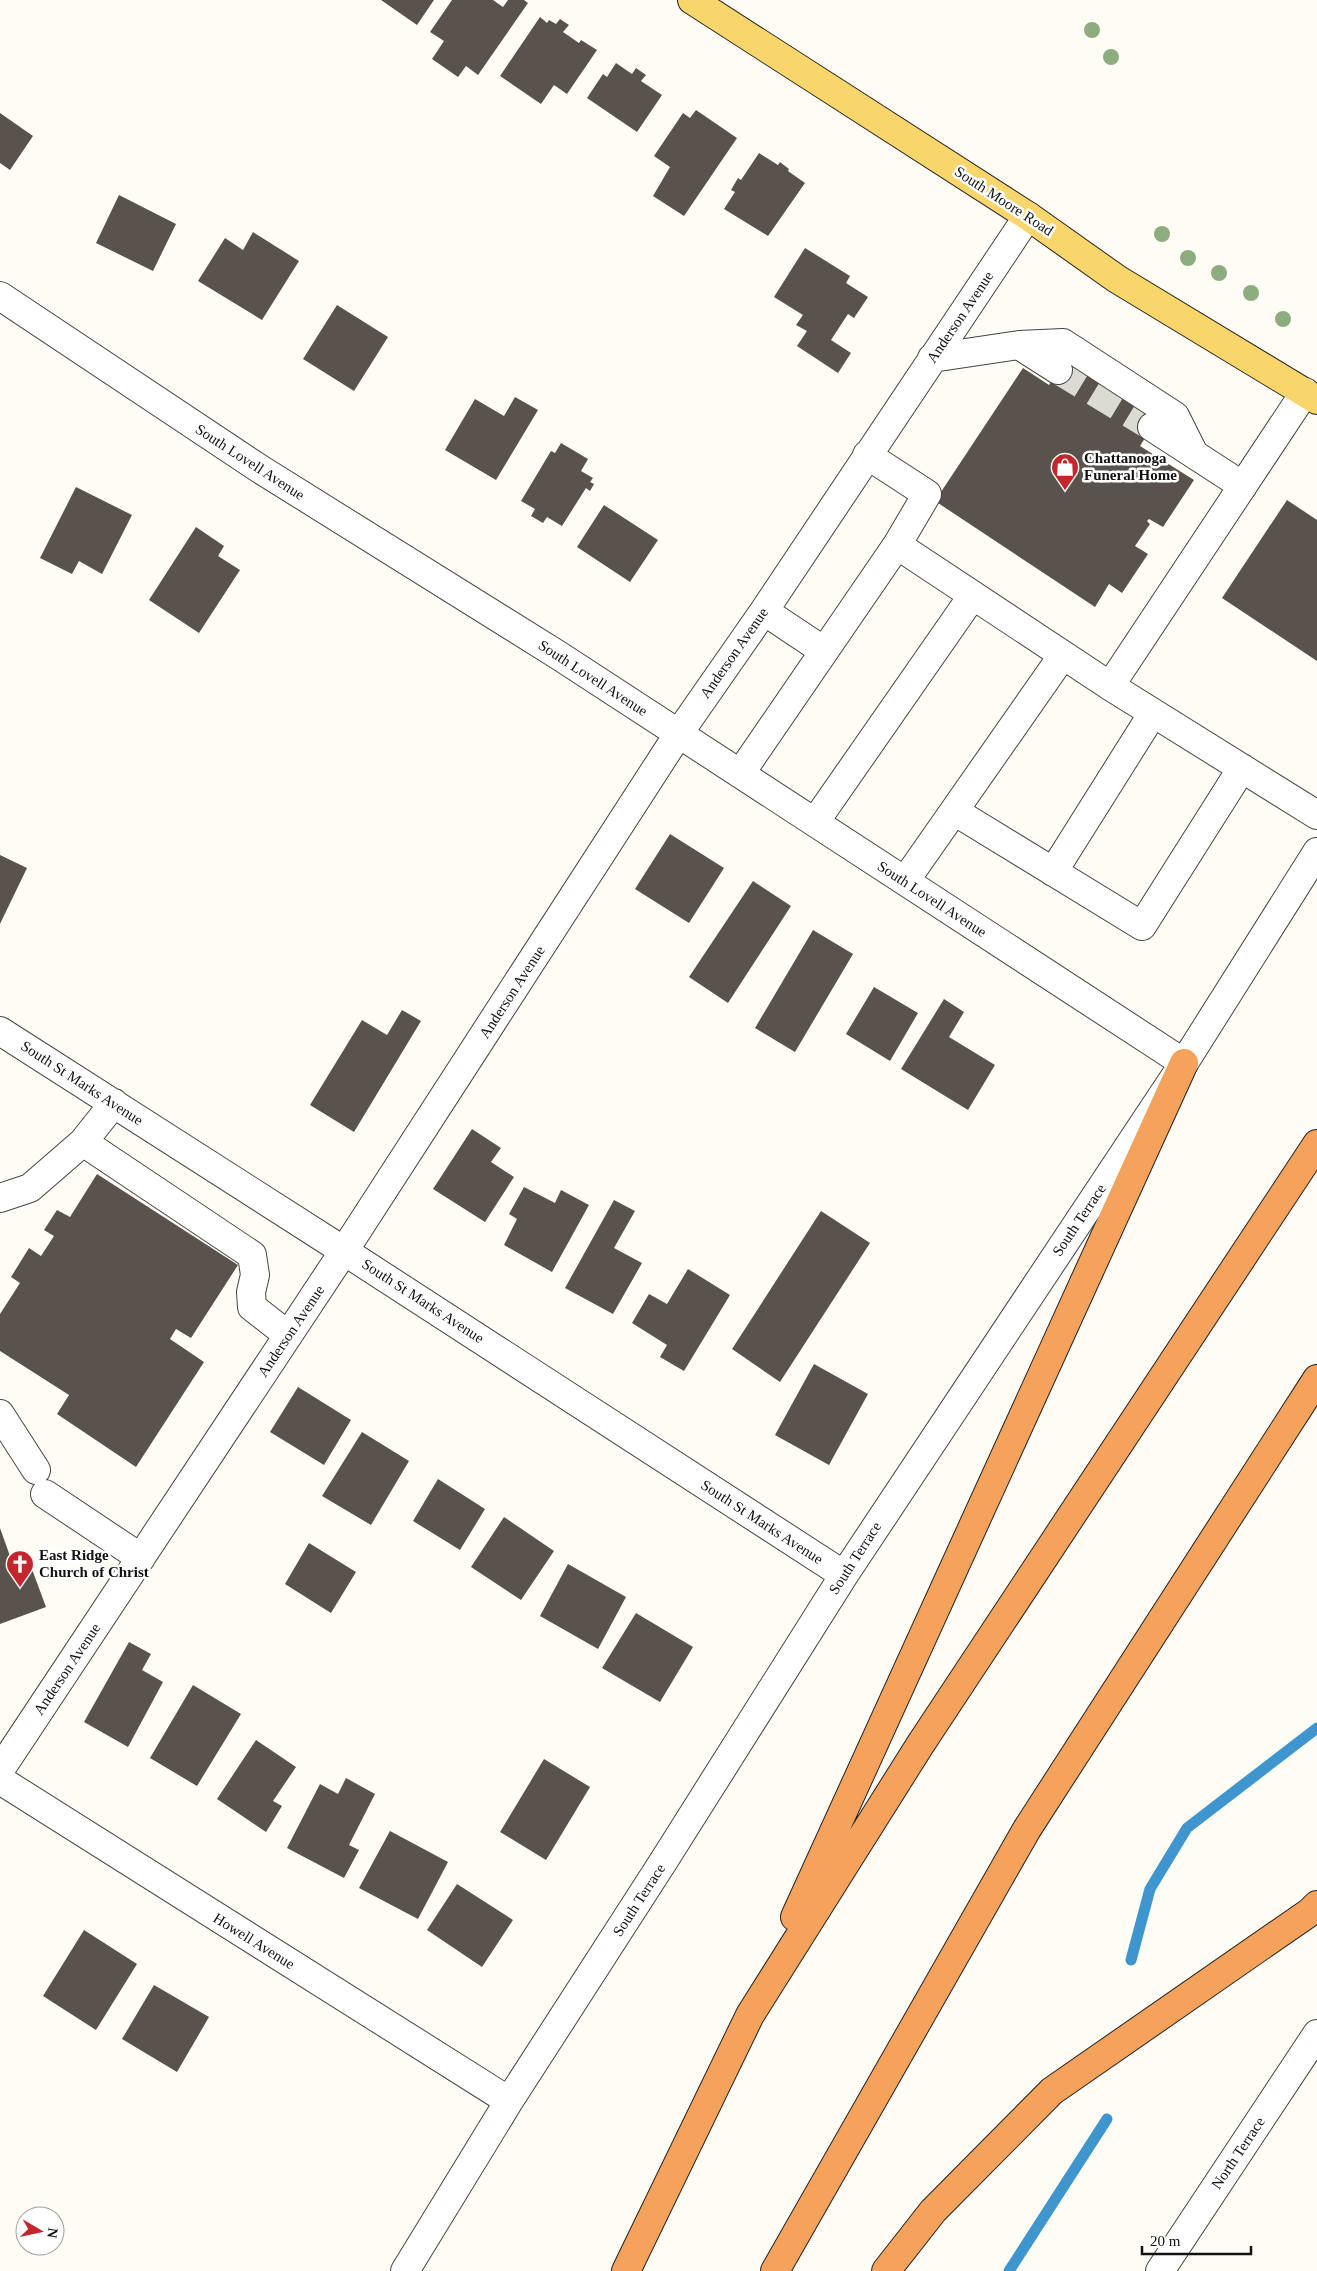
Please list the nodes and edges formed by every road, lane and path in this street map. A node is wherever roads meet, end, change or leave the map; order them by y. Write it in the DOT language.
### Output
graph roads {
  1 [pos="692,0"];
  2 [pos="1028,216"];
  3 [pos="0,296"];
  4 [pos="1018,344"];
  5 [pos="932,358"];
  6 [pos="1058,370"];
  7 [pos="1311,396"];
  8 [pos="1152,427"];
  9 [pos="1194,454"];
  10 [pos="867,455"];
  11 [pos="1243,486"];
  12 [pos="897,545"];
  13 [pos="973,595"];
  14 [pos="764,611"];
  15 [pos="824,652"];
  16 [pos="1064,655"];
  17 [pos="1110,686"];
  18 [pos="1153,713"];
  19 [pos="679,734"];
  20 [pos="1242,768"];
  21 [pos="740,774"];
  22 [pos="954,811"];
  23 [pos="1317,815"];
  24 [pos="815,822"];
  25 [pos="1317,852"];
  26 [pos="1053,872"];
  27 [pos="905,881"];
  28 [pos="0,1031"];
  29 [pos="1184,1063"];
  30 [pos="114,1103"];
  31 [pos="83,1142"];
  32 [pos="1317,1144"];
  33 [pos="0,1198"];
  34 [pos="344,1251"];
  35 [pos="288,1335"];
  36 [pos="1317,1379"];
  37 [pos="0,1414"];
  38 [pos="141,1558"];
  39 [pos="844,1575"];
  40 [pos="0,1770"];
  41 [pos="0,1780"];
  42 [pos="1317,1905"];
  43 [pos="750,2014"];
  44 [pos="1317,2034"];
  45 [pos="509,2101"];
  46 [pos="405,2271"];
  47 [pos="626,2271"];
  48 [pos="775,2271"];
  49 [pos="886,2271"];
  50 [pos="1160,2271"];
  1 -- 2 [label="main road, South Moore Road"];
  2 -- 5 [label="street, Anderson Avenue"];
  2 -- 7 [label="main road, South Moore Road"];
  3 -- 19 [label="street, South Lovell Avenue"];
  4 -- 5 [label="street"];
  4 -- 6 [label="street"];
  4 -- 9 [label="street"];
  5 -- 10 [label="street, Anderson Avenue"];
  7 -- 11 [label="street"];
  8 -- 9 [label="street"];
  9 -- 11 [label="street"];
  10 -- 12 [label="street"];
  10 -- 14 [label="street, Anderson Avenue"];
  11 -- 17 [label="street"];
  12 -- 13 [label="street"];
  12 -- 15 [label="street"];
  13 -- 16 [label="street"];
  13 -- 24 [label="street"];
  14 -- 15 [label="street"];
  14 -- 19 [label="street, Anderson Avenue"];
  15 -- 21 [label="street"];
  16 -- 17 [label="street"];
  16 -- 22 [label="street"];
  17 -- 18 [label="street"];
  18 -- 20 [label="street"];
  18 -- 26 [label="street"];
  19 -- 21 [label="street, South Lovell Avenue"];
  19 -- 34 [label="street, Anderson Avenue"];
  20 -- 23 [label="street"];
  20 -- 26 [label="street"];
  21 -- 24 [label="street, South Lovell Avenue"];
  22 -- 26 [label="street"];
  22 -- 27 [label="street"];
  24 -- 27 [label="street, South Lovell Avenue"];
  25 -- 29 [label="street, South Terrace"];
  27 -- 29 [label="street, South Lovell Avenue"];
  28 -- 30 [label="street, South St Marks Avenue"];
  29 -- 39 [label="street, South Terrace"];
  29 -- 43 [label="highway"];
  30 -- 31 [label="street"];
  30 -- 34 [label="street, South St Marks Avenue"];
  31 -- 33 [label="street"];
  31 -- 35 [label="street"];
  32 -- 43 [label="highway"];
  34 -- 35 [label="street, Anderson Avenue"];
  34 -- 39 [label="street, South St Marks Avenue"];
  35 -- 38 [label="street, Anderson Avenue"];
  36 -- 48 [label="highway"];
  37 -- 38 [label="street"];
  38 -- 40 [label="street, Anderson Avenue"];
  39 -- 45 [label="street, South Terrace"];
  41 -- 45 [label="street, Howell Avenue"];
  42 -- 49 [label="highway"];
  43 -- 47 [label="highway"];
  44 -- 50 [label="street, North Terrace"];
  45 -- 46 [label="street, South Terrace"];
}
